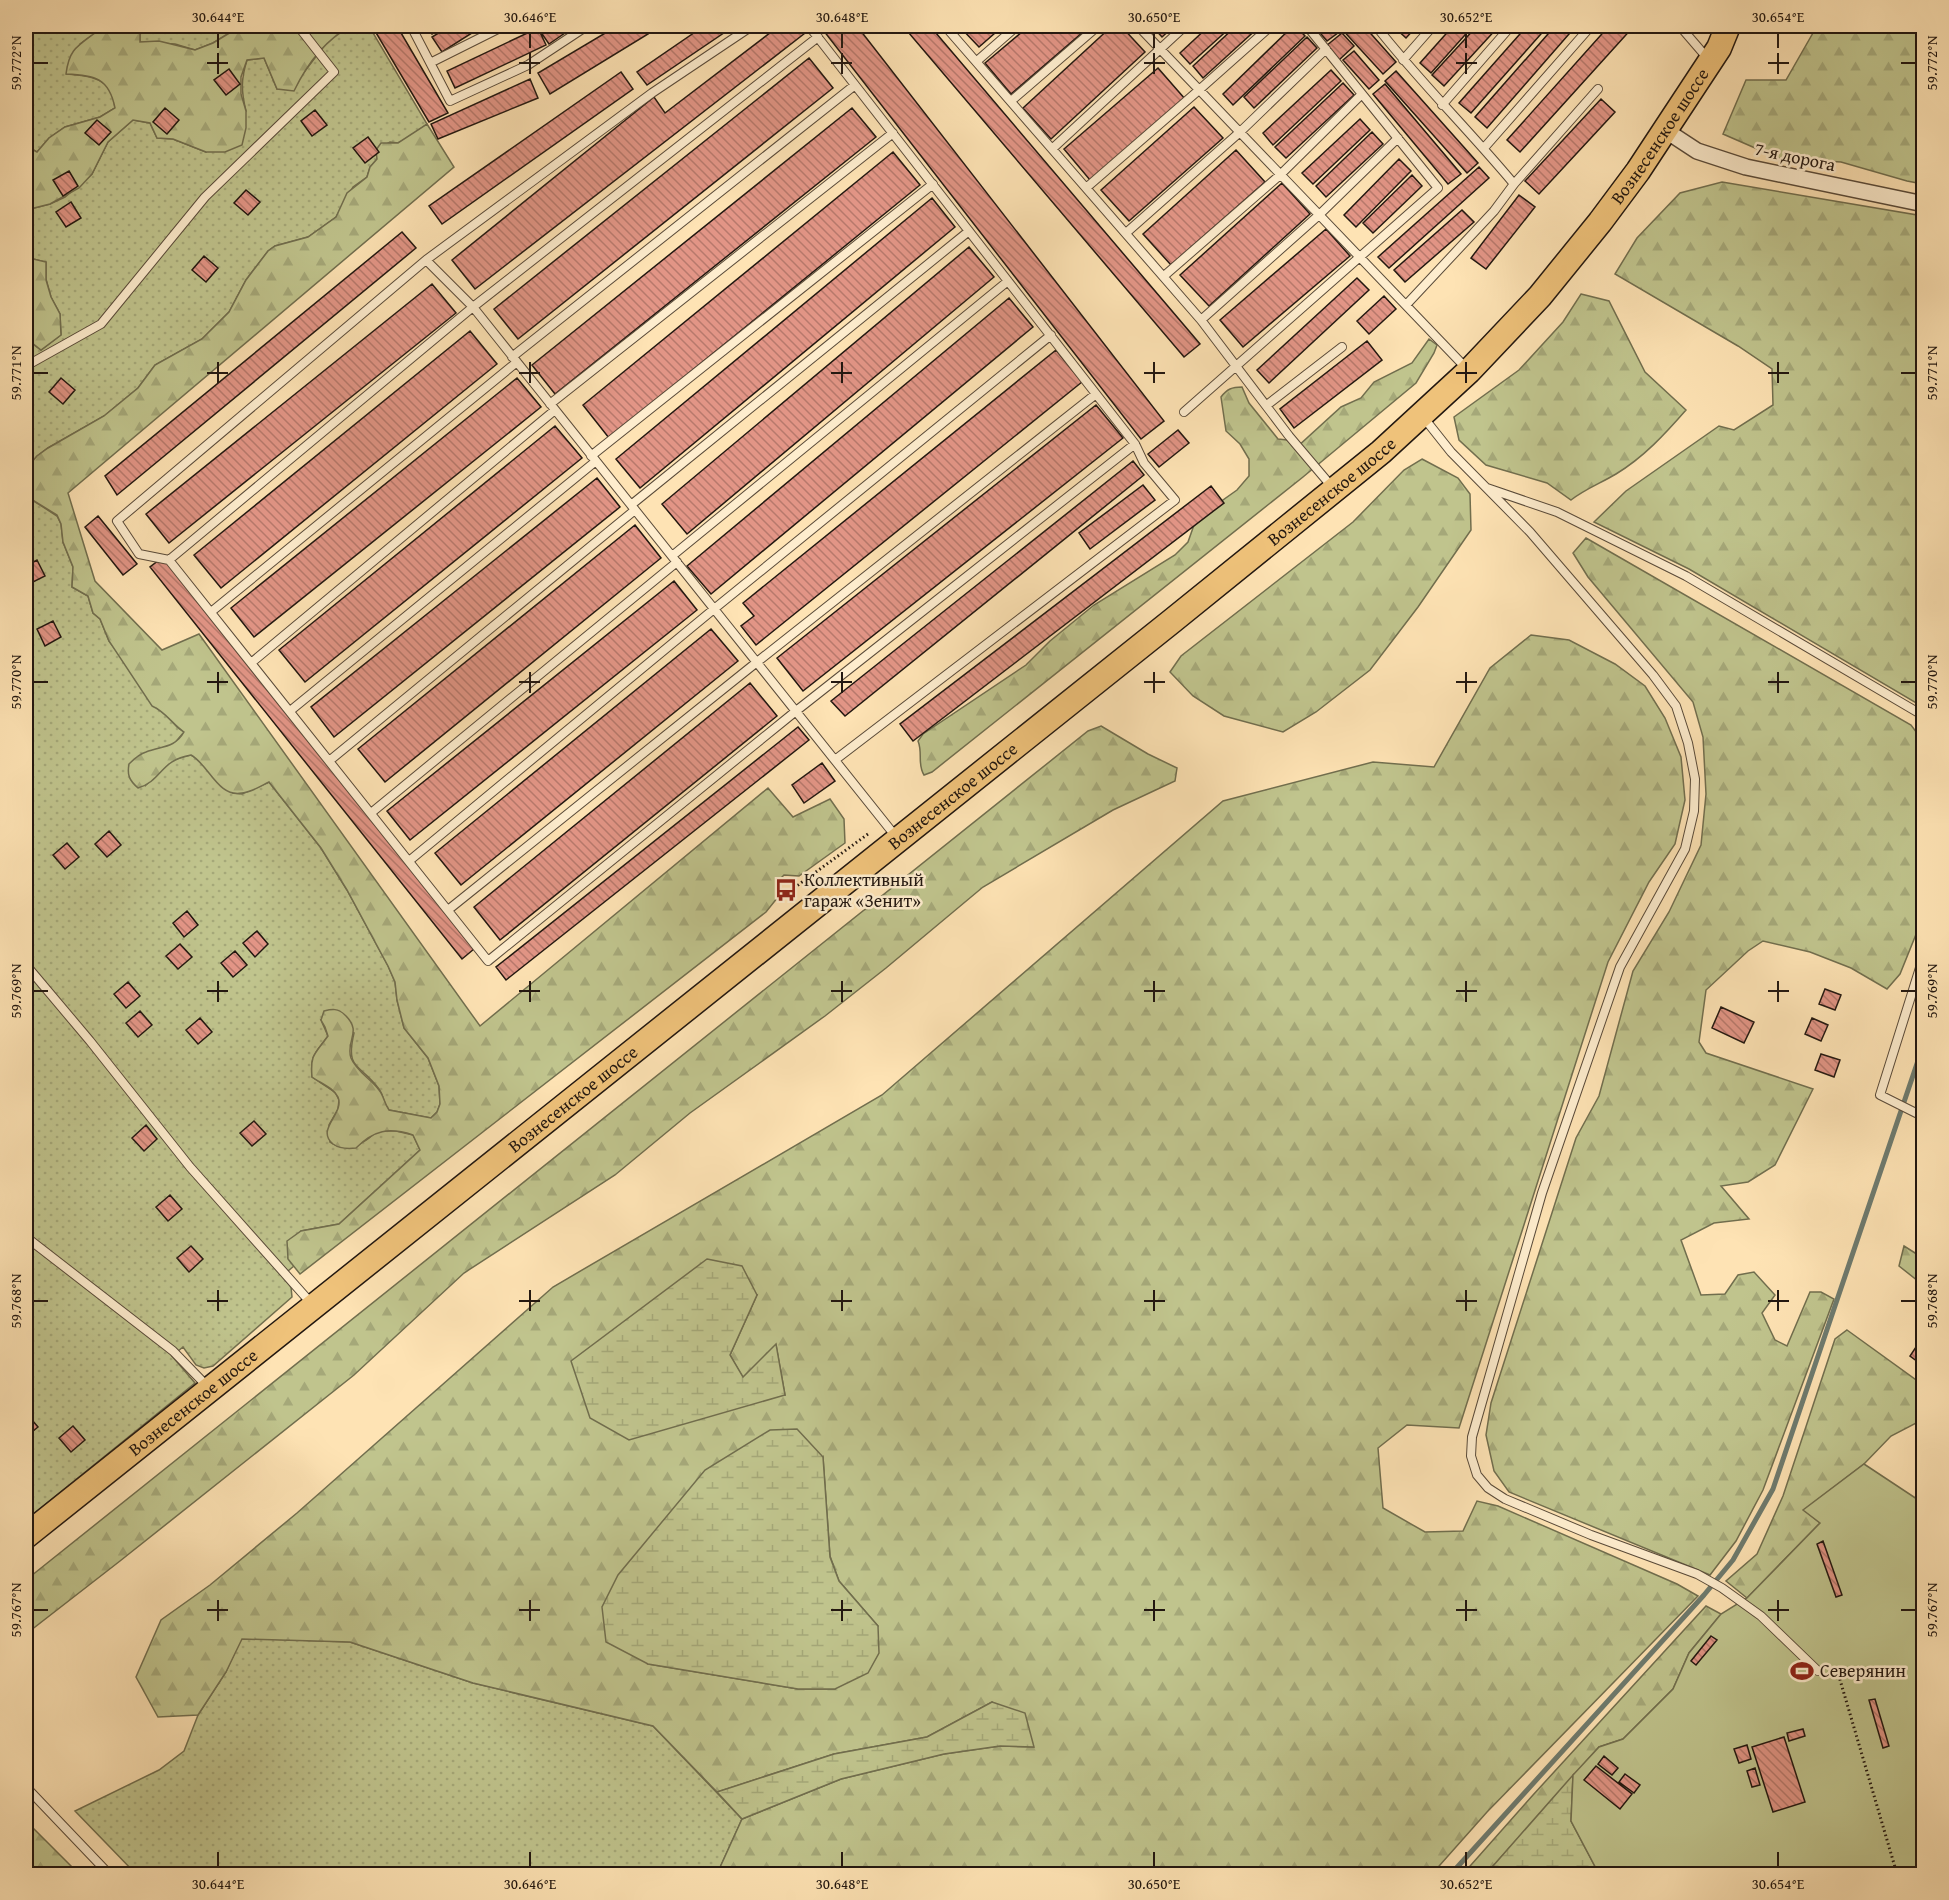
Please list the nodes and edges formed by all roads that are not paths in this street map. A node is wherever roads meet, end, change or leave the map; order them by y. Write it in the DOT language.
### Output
graph roads {
  1 [pos="298,26"];
  2 [pos="411,26"];
  3 [pos="504,26"];
  4 [pos="588,26"];
  5 [pos="752,26"];
  6 [pos="809,26"];
  7 [pos="945,26"];
  8 [pos="1017,26"];
  9 [pos="1098,26"];
  10 [pos="1138,26"];
  11 [pos="1185,26"];
  12 [pos="1270,26"];
  13 [pos="1306,26"];
  14 [pos="1376,26"];
  15 [pos="1433,26"];
  16 [pos="1511,26"];
  17 [pos="1591,26"];
  18 [pos="1684,26"];
  19 [pos="1728,26"];
  20 [pos="1743,26"];
  21 [pos="818,37"];
  22 [pos="1160,49"];
  23 [pos="1326,49"];
  24 [pos="1714,54"];
  25 [pos="1403,60"];
  26 [pos="977,61"];
  27 [pos="432,62"];
  28 [pos="855,85"];
  29 [pos="1200,90"];
  30 [pos="1598,90"];
  31 [pos="1362,94"];
  32 [pos="1011,101"];
  33 [pos="1442,105"];
  34 [pos="1665,130"];
  35 [pos="1240,132"];
  36 [pos="893,133"];
  37 [pos="1398,138"];
  38 [pos="1484,148"];
  39 [pos="1052,149"];
  40 [pos="1280,175"];
  41 [pos="933,184"];
  42 [pos="1514,184"];
  43 [pos="1086,188"];
  44 [pos="1923,204"];
  45 [pos="1319,215"];
  46 [pos="969,231"];
  47 [pos="1126,233"];
  48 [pos="1360,257"];
  49 [pos="426,260"];
  50 [pos="1164,276"];
  51 [pos="1008,281"];
  52 [pos="1406,305"];
  53 [pos="473,307"];
  54 [pos="1201,320"];
  55 [pos="1051,336"];
  56 [pos="1342,347"];
  57 [pos="514,359"];
  58 [pos="26,366"];
  59 [pos="1236,366"];
  60 [pos="1469,371"];
  61 [pos="1096,394"];
  62 [pos="1267,405"];
  63 [pos="553,407"];
  64 [pos="1184,412"];
  65 [pos="1422,415"];
  66 [pos="1136,444"];
  67 [pos="593,458"];
  68 [pos="1486,488"];
  69 [pos="1335,490"];
  70 [pos="633,507"];
  71 [pos="674,559"];
  72 [pos="169,560"];
  73 [pos="714,609"];
  74 [pos="211,612"];
  75 [pos="757,662"];
  76 [pos="251,663"];
  77 [pos="290,711"];
  78 [pos="796,711"];
  79 [pos="1923,716"];
  80 [pos="835,760"];
  81 [pos="329,761"];
  82 [pos="371,813"];
  83 [pos="891,831"];
  84 [pos="409,861"];
  85 [pos="448,910"];
  86 [pos="1923,955"];
  87 [pos="26,965"];
  88 [pos="1923,1117"];
  89 [pos="26,1237"];
  90 [pos="314,1306"];
  91 [pos="210,1389"];
  92 [pos="26,1536"];
  93 [pos="1818,1671"];
  94 [pos="26,1787"];
  95 [pos="109,1875"];
  1 -- 58 [label="lane"];
  2 -- 27 [label="lane"];
  3 -- 27 [label="lane"];
  4 -- 27 [label="lane"];
  5 -- 49 [label="lane"];
  6 -- 21 [label="lane"];
  7 -- 26 [label="lane"];
  8 -- 26 [label="lane"];
  9 -- 32 [label="lane"];
  10 -- 22 [label="lane"];
  11 -- 22 [label="lane"];
  12 -- 29 [label="lane"];
  13 -- 23 [label="lane"];
  14 -- 25 [label="lane"];
  15 -- 25 [label="lane"];
  16 -- 33 [label="lane"];
  17 -- 38 [label="lane"];
  18 -- 24 [label="lane"];
  19 -- 24 [label="main road, Вознесенское шоссе"];
  20 -- 24 [label="main road, Вознесенское шоссе"];
  21 -- 28 [label="lane"];
  21 -- 53 [label="lane"];
  22 -- 29 [label="lane"];
  22 -- 39 [label="lane"];
  23 -- 31 [label="lane"];
  23 -- 35 [label="lane"];
  24 -- 34 [label="main road, Вознесенское шоссе"];
  25 -- 33 [label="lane"];
  26 -- 32 [label="lane"];
  28 -- 36 [label="lane"];
  28 -- 57 [label="lane"];
  29 -- 35 [label="lane"];
  29 -- 43 [label="lane"];
  30 -- 42 [label="lane"];
  31 -- 37 [label="lane"];
  31 -- 40 [label="lane"];
  32 -- 39 [label="lane"];
  33 -- 38 [label="lane"];
  34 -- 44 [label="street, 7-я дорога"];
  34 -- 60 [label="main road, Вознесенское шоссе"];
  35 -- 40 [label="lane"];
  35 -- 47 [label="lane"];
  36 -- 41 [label="lane"];
  36 -- 63 [label="lane"];
  37 -- 45 [label="lane"];
  37 -- 48 [label="lane"];
  38 -- 42 [label="lane"];
  39 -- 43 [label="lane"];
  40 -- 45 [label="lane"];
  40 -- 50 [label="lane"];
  41 -- 46 [label="lane"];
  41 -- 67 [label="lane"];
  42 -- 52 [label="lane"];
  43 -- 47 [label="lane"];
  45 -- 48 [label="lane"];
  45 -- 54 [label="lane"];
  46 -- 51 [label="lane"];
  46 -- 70 [label="lane"];
  47 -- 50 [label="lane"];
  48 -- 52 [label="lane"];
  48 -- 59 [label="lane"];
  49 -- 53 [label="lane"];
  49 -- 72 [label="lane"];
  50 -- 54 [label="lane"];
  51 -- 55 [label="lane"];
  51 -- 71 [label="lane"];
  52 -- 60 [label="lane"];
  53 -- 57 [label="lane"];
  53 -- 72 [label="lane"];
  54 -- 59 [label="lane"];
  55 -- 61 [label="lane"];
  55 -- 73 [label="lane"];
  56 -- 62 [label="lane"];
  57 -- 63 [label="lane"];
  57 -- 74 [label="lane"];
  59 -- 62 [label="lane"];
  59 -- 64 [label="lane"];
  60 -- 65 [label="main road, Вознесенское шоссе"];
  61 -- 66 [label="lane"];
  61 -- 75 [label="lane"];
  62 -- 69 [label="lane"];
  63 -- 67 [label="lane"];
  63 -- 76 [label="lane"];
  65 -- 68 [label="lane"];
  65 -- 69 [label="main road, Вознесенское шоссе"];
  66 -- 78 [label="lane"];
  66 -- 80 [label="lane"];
  67 -- 70 [label="lane"];
  67 -- 77 [label="lane"];
  68 -- 79 [label="lane"];
  68 -- 93 [label="lane"];
  69 -- 83 [label="main road, Вознесенское шоссе"];
  70 -- 71 [label="lane"];
  70 -- 81 [label="lane"];
  71 -- 73 [label="lane"];
  71 -- 82 [label="lane"];
  72 -- 74 [label="lane"];
  73 -- 75 [label="lane"];
  73 -- 84 [label="lane"];
  74 -- 76 [label="lane"];
  75 -- 78 [label="lane"];
  75 -- 85 [label="lane"];
  76 -- 77 [label="lane"];
  77 -- 81 [label="lane"];
  78 -- 80 [label="lane"];
  78 -- 85 [label="lane"];
  80 -- 83 [label="lane"];
  81 -- 82 [label="lane"];
  82 -- 84 [label="lane"];
  83 -- 90 [label="main road, Вознесенское шоссе"];
  84 -- 85 [label="lane"];
  86 -- 88 [label="lane"];
  87 -- 90 [label="lane"];
  89 -- 91 [label="lane"];
  90 -- 91 [label="main road, Вознесенское шоссе"];
  91 -- 92 [label="main road, Вознесенское шоссе"];
  94 -- 95 [label="lane"];
}
